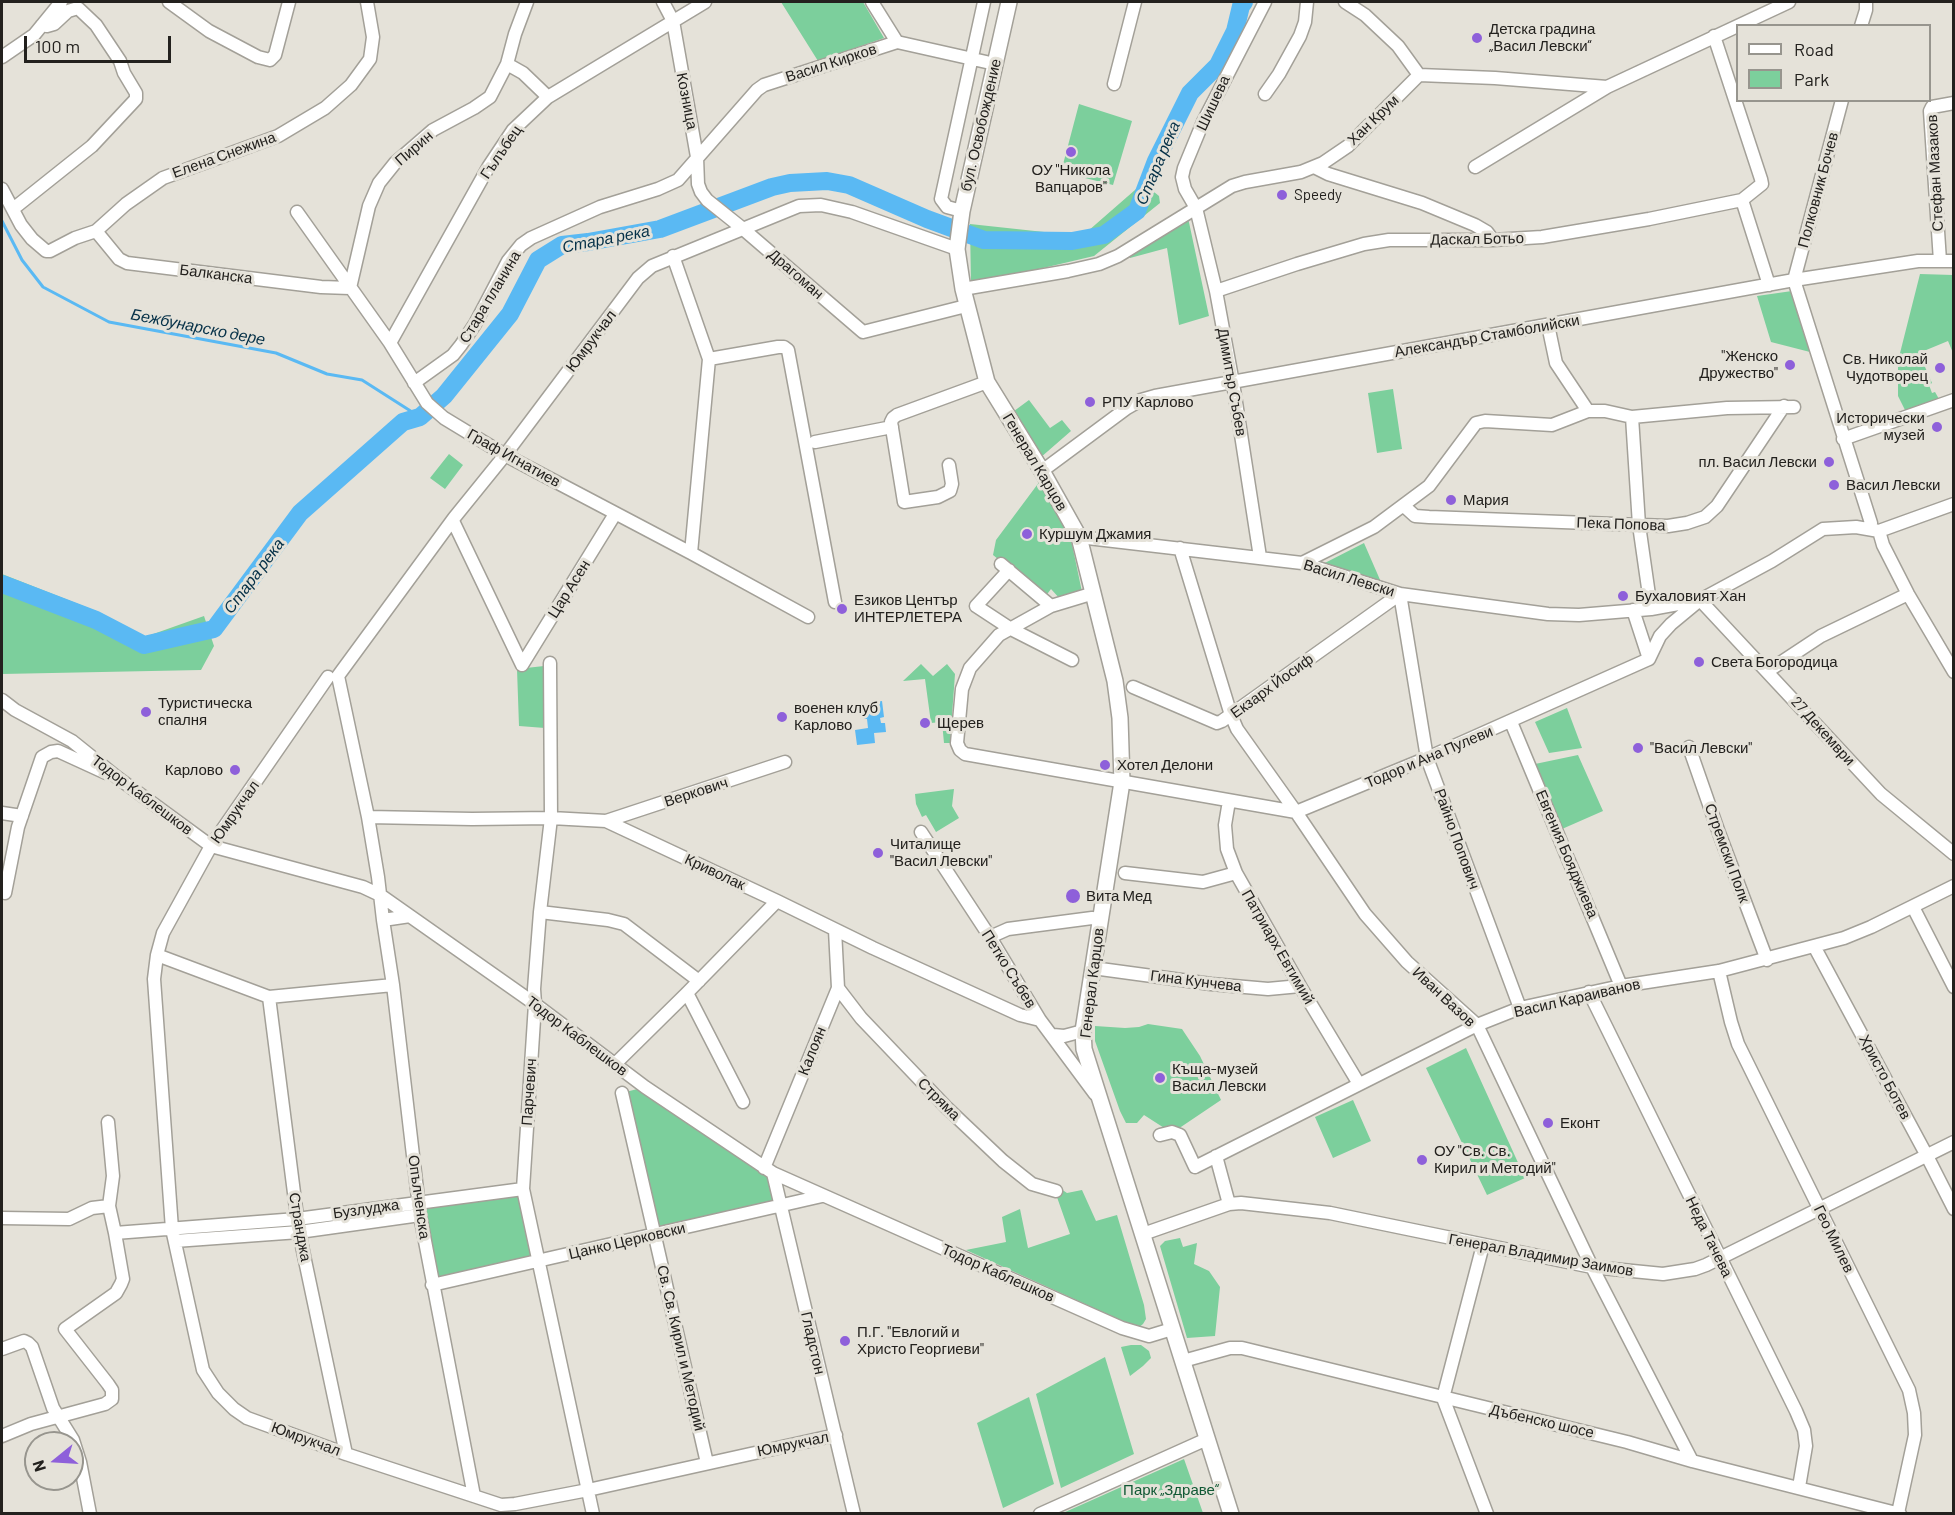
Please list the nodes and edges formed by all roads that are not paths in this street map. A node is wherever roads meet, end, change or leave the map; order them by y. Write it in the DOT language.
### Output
graph roads {
  1 [pos="61,2"];
  2 [pos="169,2"];
  3 [pos="289,2"];
  4 [pos="354,2"];
  5 [pos="527,2"];
  6 [pos="663,2"];
  7 [pos="705,2"];
  8 [pos="872,2"];
  9 [pos="984,2"];
  10 [pos="1009,2"];
  11 [pos="1135,2"];
  12 [pos="1265,2"];
  13 [pos="1307,2"];
  14 [pos="1345,2"];
  15 [pos="1789,2"];
  16 [pos="1866,2"];
  17 [pos="368,3"];
  18 [pos="673,21"];
  19 [pos="1740,24"];
  20 [pos="1862,24"];
  21 [pos="42,25"];
  22 [pos="1736,26"];
  23 [pos="1714,36"];
  24 [pos="897,42"];
  25 [pos="2,57"];
  26 [pos="971,58"];
  27 [pos="507,64"];
  28 [pos="994,64"];
  29 [pos="1419,75"];
  30 [pos="1114,84"];
  31 [pos="1607,87"];
  32 [pos="1265,94"];
  33 [pos="548,98"];
  34 [pos="1841,102"];
  35 [pos="1953,103"];
  36 [pos="697,158"];
  37 [pos="1314,167"];
  38 [pos="1475,167"];
  39 [pos="2,189"];
  40 [pos="707,200"];
  41 [pos="1742,200"];
  42 [pos="1196,208"];
  43 [pos="13,209"];
  44 [pos="962,211"];
  45 [pos="297,212"];
  46 [pos="742,228"];
  47 [pos="96,231"];
  48 [pos="1493,240"];
  49 [pos="957,249"];
  50 [pos="672,256"];
  51 [pos="1940,261"];
  52 [pos="1953,261"];
  53 [pos="1794,280"];
  54 [pos="1769,285"];
  55 [pos="350,288"];
  56 [pos="963,289"];
  57 [pos="1216,291"];
  58 [pos="966,306"];
  59 [pos="1548,325"];
  60 [pos="390,344"];
  61 [pos="709,358"];
  62 [pos="987,382"];
  63 [pos="414,383"];
  64 [pos="1233,383"];
  65 [pos="1953,400"];
  66 [pos="1588,411"];
  67 [pos="1632,417"];
  68 [pos="892,427"];
  69 [pos="1843,439"];
  70 [pos="815,442"];
  71 [pos="505,454"];
  72 [pos="949,465"];
  73 [pos="1042,471"];
  74 [pos="1953,504"];
  75 [pos="1404,506"];
  76 [pos="615,514"];
  77 [pos="453,521"];
  78 [pos="1639,525"];
  79 [pos="1875,527"];
  80 [pos="1079,537"];
  81 [pos="1180,548"];
  82 [pos="691,553"];
  83 [pos="1260,557"];
  84 [pos="1302,563"];
  85 [pos="1094,593"];
  86 [pos="1400,594"];
  87 [pos="1908,594"];
  88 [pos="1700,600"];
  89 [pos="835,602"];
  90 [pos="1051,606"];
  91 [pos="1651,609"];
  92 [pos="1633,610"];
  93 [pos="808,617"];
  94 [pos="1011,629"];
  95 [pos="1649,659"];
  96 [pos="1072,660"];
  97 [pos="550,663"];
  98 [pos="1768,671"];
  99 [pos="1953,672"];
  100 [pos="333,676"];
  101 [pos="1133,687"];
  102 [pos="2,700"];
  103 [pos="1231,715"];
  104 [pos="1511,722"];
  105 [pos="1689,747"];
  106 [pos="1427,758"];
  107 [pos="785,762"];
  108 [pos="118,778"];
  109 [pos="1122,782"];
  110 [pos="1229,801"];
  111 [pos="1296,812"];
  112 [pos="2,813"];
  113 [pos="22,816"];
  114 [pos="368,817"];
  115 [pos="551,818"];
  116 [pos="606,821"];
  117 [pos="921,832"];
  118 [pos="211,846"];
  119 [pos="1953,854"];
  120 [pos="1125,873"];
  121 [pos="1236,873"];
  122 [pos="1953,886"];
  123 [pos="5,893"];
  124 [pos="380,895"];
  125 [pos="777,901"];
  126 [pos="1913,907"];
  127 [pos="540,912"];
  128 [pos="410,916"];
  129 [pos="1100,919"];
  130 [pos="382,920"];
  131 [pos="835,930"];
  132 [pos="990,937"];
  133 [pos="1814,946"];
  134 [pos="157,955"];
  135 [pos="1767,960"];
  136 [pos="1093,968"];
  137 [pos="1719,971"];
  138 [pos="699,981"];
  139 [pos="393,985"];
  140 [pos="1300,986"];
  141 [pos="1621,986"];
  142 [pos="1953,987"];
  143 [pos="838,988"];
  144 [pos="687,993"];
  145 [pos="1589,993"];
  146 [pos="269,998"];
  147 [pos="535,1004"];
  148 [pos="1520,1008"];
  149 [pos="1040,1020"];
  150 [pos="1477,1026"];
  151 [pos="1083,1031"];
  152 [pos="1053,1035"];
  153 [pos="615,1064"];
  154 [pos="1359,1084"];
  155 [pos="622,1093"];
  156 [pos="743,1102"];
  157 [pos="1101,1102"];
  158 [pos="108,1122"];
  159 [pos="1160,1135"];
  160 [pos="1953,1142"];
  161 [pos="1927,1155"];
  162 [pos="1216,1156"];
  163 [pos="768,1170"];
  164 [pos="523,1189"];
  165 [pos="1056,1191"];
  166 [pos="822,1196"];
  167 [pos="419,1202"];
  168 [pos="1229,1204"];
  169 [pos="109,1206"];
  170 [pos="781,1206"];
  171 [pos="1820,1209"];
  172 [pos="1953,1209"];
  173 [pos="420,1215"];
  174 [pos="2,1218"];
  175 [pos="297,1219"];
  176 [pos="299,1232"];
  177 [pos="115,1233"];
  178 [pos="656,1234"];
  179 [pos="1143,1234"];
  180 [pos="173,1235"];
  181 [pos="1483,1245"];
  182 [pos="1719,1259"];
  183 [pos="538,1261"];
  184 [pos="1592,1268"];
  185 [pos="432,1285"];
  186 [pos="1173,1329"];
  187 [pos="2,1349"];
  188 [pos="1183,1361"];
  189 [pos="1443,1398"];
  190 [pos="59,1418"];
  191 [pos="836,1435"];
  192 [pos="2,1436"];
  193 [pos="1207,1439"];
  194 [pos="346,1454"];
  195 [pos="1692,1461"];
  196 [pos="707,1463"];
  197 [pos="1799,1487"];
  198 [pos="588,1490"];
  199 [pos="474,1496"];
  200 [pos="1899,1513"];
  201 [pos="90,1514"];
  202 [pos="593,1514"];
  203 [pos="854,1514"];
  204 [pos="1040,1514"];
  205 [pos="1231,1514"];
  206 [pos="1487,1514"];
  1 -- 21 [label="street"];
  2 -- 3 [label="street"];
  4 -- 17 [label="street"];
  5 -- 27 [label="street, Пирин"];
  6 -- 18 [label="street, Козница"];
  7 -- 18 [label="street, Гълъбец"];
  8 -- 24 [label="street"];
  9 -- 26 [label="street"];
  10 -- 28 [label="main road, бул. Освобождение"];
  11 -- 30 [label="street"];
  12 -- 42 [label="street, Шишева"];
  13 -- 32 [label="street"];
  14 -- 29 [label="street"];
  15 -- 19 [label="street"];
  16 -- 20 [label="street"];
  17 -- 47 [label="street, Елена Снежина"];
  18 -- 33 [label="street, Гълъбец"];
  18 -- 36 [label="street, Козница"];
  21 -- 25 [label="street"];
  21 -- 43 [label="street"];
  22 -- 23 [label="street"];
  23 -- 31 [label="street"];
  23 -- 41 [label="street"];
  24 -- 26 [label="street, Васил Кирков"];
  24 -- 36 [label="street, Васил Кирков"];
  26 -- 28 [label="street, Васил Кирков"];
  26 -- 44 [label="street"];
  27 -- 33 [label="street"];
  27 -- 55 [label="street, Пирин"];
  28 -- 44 [label="main road, бул. Освобождение"];
  29 -- 31 [label="street"];
  29 -- 37 [label="street, Хан Крум"];
  31 -- 38 [label="street"];
  33 -- 60 [label="street, Гълъбец"];
  34 -- 53 [label="street, Полковник Бочев"];
  35 -- 51 [label="street, Стефан Мазаков"];
  36 -- 40 [label="street, Козница"];
  36 -- 63 [label="street, Стара планина"];
  37 -- 42 [label="street, Хан Крум"];
  37 -- 48 [label="street"];
  39 -- 43 [label="street"];
  40 -- 46 [label="street, Драгоман"];
  41 -- 48 [label="street, Даскал Ботьо"];
  41 -- 54 [label="street"];
  42 -- 56 [label="street, Хан Крум"];
  42 -- 57 [label="street, Димитър Събев"];
  43 -- 47 [label="street, Елена Снежина"];
  44 -- 49 [label="main road, бул. Освобождение"];
  45 -- 55 [label="street, Граф Игнатиев"];
  46 -- 49 [label="street, Юмрукчал"];
  46 -- 50 [label="street, Юмрукчал"];
  46 -- 58 [label="street, Драгоман"];
  47 -- 55 [label="street, Балканска"];
  48 -- 57 [label="street, Даскал Ботьо"];
  49 -- 56 [label="main road, Генерал Карцов"];
  50 -- 61 [label="street"];
  50 -- 71 [label="street, Юмрукчал"];
  51 -- 52 [label="street, Александър Стамболийски"];
  51 -- 53 [label="street, Александър Стамболийски"];
  53 -- 54 [label="street, Александър Стамболийски"];
  53 -- 69 [label="street"];
  54 -- 59 [label="street, Александър Стамболийски"];
  55 -- 60 [label="street, Граф Игнатиев"];
  56 -- 58 [label="main road, Генерал Карцов"];
  57 -- 64 [label="street, Димитър Събев"];
  58 -- 62 [label="main road, Генерал Карцов"];
  59 -- 64 [label="street, Александър Стамболийски"];
  59 -- 66 [label="street"];
  60 -- 63 [label="street, Граф Игнатиев"];
  61 -- 82 [label="street"];
  61 -- 89 [label="street"];
  62 -- 68 [label="street"];
  62 -- 73 [label="main road, Генерал Карцов"];
  63 -- 71 [label="street, Граф Игнатиев"];
  64 -- 73 [label="street, Александър Стамболийски"];
  64 -- 83 [label="street, Димитър Събев"];
  65 -- 69 [label="street"];
  66 -- 67 [label="street"];
  66 -- 75 [label="street"];
  67 -- 78 [label="street"];
  67 -- 78 [label="street, Пека Попова"];
  68 -- 70 [label="street"];
  68 -- 72 [label="street"];
  69 -- 79 [label="street"];
  71 -- 76 [label="street, Граф Игнатиев"];
  71 -- 77 [label="street, Юмрукчал"];
  73 -- 80 [label="main road, Генерал Карцов"];
  74 -- 79 [label="street, Васил Левски"];
  75 -- 78 [label="street, Пека Попова"];
  75 -- 84 [label="street"];
  76 -- 77 [label="street, Цар Асен"];
  76 -- 82 [label="street, Граф Игнатиев"];
  77 -- 100 [label="street, Юмрукчал"];
  78 -- 91 [label="street"];
  79 -- 87 [label="street"];
  79 -- 88 [label="street, Васил Левски"];
  80 -- 81 [label="street, Васил Левски"];
  80 -- 85 [label="main road, Генерал Карцов"];
  81 -- 83 [label="street, Васил Левски"];
  81 -- 103 [label="street, Иван Вазов"];
  82 -- 93 [label="street, Граф Игнатиев"];
  83 -- 84 [label="street, Васил Левски"];
  84 -- 86 [label="street, Васил Левски"];
  85 -- 90 [label="street"];
  85 -- 109 [label="main road, Генерал Карцов"];
  86 -- 92 [label="street, Васил Левски"];
  86 -- 103 [label="street, Екзарх Йосиф"];
  86 -- 106 [label="street, Райно Попович"];
  87 -- 98 [label="street"];
  87 -- 99 [label="street"];
  88 -- 91 [label="street, Васил Левски"];
  88 -- 95 [label="street"];
  88 -- 98 [label="street, 27 Декември"];
  90 -- 94 [label="street"];
  90 -- 94 [label="street"];
  91 -- 92 [label="street, Васил Левски"];
  92 -- 95 [label="street"];
  94 -- 96 [label="street"];
  94 -- 109 [label="street"];
  95 -- 104 [label="street, Тодор и Ана Пулеви"];
  97 -- 115 [label="street, Парчевич"];
  98 -- 119 [label="street, 27 Декември"];
  100 -- 114 [label="street, Опълченска"];
  100 -- 118 [label="street, Юмрукчал"];
  101 -- 103 [label="street, Екзарх Йосиф"];
  102 -- 108 [label="street, Тодор Каблешков"];
  103 -- 111 [label="street, Иван Вазов"];
  104 -- 106 [label="street, Тодор и Ана Пулеви"];
  104 -- 141 [label="street, Евгения Бояджиева"];
  105 -- 135 [label="street, Стремски Полк"];
  106 -- 111 [label="street, Тодор и Ана Пулеви"];
  106 -- 148 [label="street, Райно Попович"];
  107 -- 116 [label="street, Веркович"];
  108 -- 113 [label="street"];
  108 -- 118 [label="street, Тодор Каблешков"];
  109 -- 110 [label="street"];
  109 -- 129 [label="main road, Генерал Карцов"];
  110 -- 111 [label="street"];
  110 -- 121 [label="street, Патриарх Евтимий"];
  111 -- 150 [label="street, Иван Вазов"];
  112 -- 113 [label="street"];
  113 -- 123 [label="street"];
  114 -- 115 [label="street, Криволак"];
  114 -- 124 [label="street, Опълченска"];
  115 -- 116 [label="street, Криволак"];
  115 -- 127 [label="street, Парчевич"];
  116 -- 125 [label="street, Криволак"];
  117 -- 132 [label="street, Петко Събев"];
  118 -- 124 [label="street, Тодор Каблешков"];
  118 -- 134 [label="street, Юмрукчал"];
  120 -- 121 [label="street"];
  121 -- 140 [label="street, Патриарх Евтимий"];
  122 -- 126 [label="street, Васил Караиванов"];
  124 -- 128 [label="street, Тодор Каблешков"];
  124 -- 130 [label="street, Опълченска"];
  125 -- 131 [label="street, Криволак"];
  125 -- 138 [label="street"];
  126 -- 133 [label="street, Васил Караиванов"];
  126 -- 142 [label="street"];
  127 -- 138 [label="street"];
  127 -- 147 [label="street, Парчевич"];
  128 -- 130 [label="street"];
  128 -- 147 [label="street, Тодор Каблешков"];
  129 -- 132 [label="street"];
  129 -- 136 [label="main road, Генерал Карцов"];
  130 -- 139 [label="street, Опълченска"];
  131 -- 143 [label="street, Калоян"];
  131 -- 149 [label="street, Криволак"];
  132 -- 149 [label="street, Петко Събев"];
  133 -- 135 [label="street, Васил Караиванов"];
  133 -- 161 [label="street, Христо Ботев"];
  134 -- 146 [label="street"];
  134 -- 180 [label="street, Юмрукчал"];
  135 -- 137 [label="street, Васил Караиванов"];
  136 -- 140 [label="street, Гина Кунчева"];
  136 -- 151 [label="main road, Генерал Карцов"];
  137 -- 141 [label="street, Васил Караиванов"];
  137 -- 171 [label="street, Гео Милев"];
  138 -- 144 [label="street"];
  139 -- 146 [label="street"];
  139 -- 167 [label="street, Опълченска"];
  140 -- 154 [label="street, Патриарх Евтимий"];
  141 -- 145 [label="street, Васил Караиванов"];
  143 -- 163 [label="street, Калоян"];
  143 -- 165 [label="street, Стряма"];
  144 -- 153 [label="street"];
  144 -- 156 [label="street"];
  145 -- 148 [label="street, Васил Караиванов"];
  145 -- 182 [label="street, Неда Тачева"];
  146 -- 175 [label="street, Странджа"];
  147 -- 153 [label="street, Тодор Каблешков"];
  147 -- 164 [label="street, Парчевич"];
  148 -- 150 [label="street, Васил Караиванов"];
  149 -- 152 [label="street, Петко Събев"];
  150 -- 154 [label="street, Васил Караиванов"];
  150 -- 184 [label="street, Иван Вазов"];
  151 -- 152 [label="street"];
  151 -- 157 [label="main road, Генерал Карцов"];
  152 -- 157 [label="street, Петко Събев"];
  153 -- 163 [label="street, Тодор Каблешков"];
  154 -- 162 [label="street, Васил Караиванов"];
  155 -- 178 [label="street, Св. Св. Кирил и Методий"];
  157 -- 179 [label="main road, Генерал Карцов"];
  158 -- 169 [label="street"];
  159 -- 162 [label="street, Васил Караиванов"];
  160 -- 161 [label="street, Генерал Владимир Заимов"];
  161 -- 171 [label="street, Генерал Владимир Заимов"];
  161 -- 172 [label="street, Христо Ботев"];
  162 -- 168 [label="street"];
  163 -- 166 [label="street, Тодор Каблешков"];
  163 -- 170 [label="street, Гладстон"];
  164 -- 167 [label="street, Бузлуджа"];
  164 -- 183 [label="street, Парчевич"];
  166 -- 170 [label="street, Цанко Церковски"];
  166 -- 186 [label="street, Тодор Каблешков"];
  167 -- 173 [label="street, Опълченска"];
  167 -- 175 [label="street, Бузлуджа"];
  168 -- 179 [label="street, Генерал Владимир Заимов"];
  168 -- 181 [label="street, Генерал Владимир Заимов"];
  169 -- 174 [label="street"];
  169 -- 177 [label="street"];
  170 -- 178 [label="street, Цанко Церковски"];
  170 -- 191 [label="street, Гладстон"];
  171 -- 182 [label="street, Генерал Владимир Заимов"];
  171 -- 200 [label="street, Гео Милев"];
  173 -- 176 [label="street, Бузлуджа"];
  173 -- 185 [label="street, Опълченска"];
  175 -- 176 [label="street, Странджа"];
  175 -- 180 [label="street, Бузлуджа"];
  176 -- 180 [label="street, Бузлуджа"];
  176 -- 194 [label="street, Странджа"];
  177 -- 180 [label="street"];
  177 -- 190 [label="street"];
  178 -- 183 [label="street, Цанко Церковски"];
  178 -- 196 [label="street, Св. Св. Кирил и Методий"];
  179 -- 186 [label="main road, Генерал Карцов"];
  180 -- 194 [label="street, Юмрукчал"];
  181 -- 184 [label="street, Генерал Владимир Заимов"];
  181 -- 189 [label="street"];
  182 -- 184 [label="street, Генерал Владимир Заимов"];
  182 -- 197 [label="street, Неда Тачева"];
  183 -- 185 [label="street, Цанко Церковски"];
  183 -- 198 [label="street, Парчевич"];
  184 -- 195 [label="street, Иван Вазов"];
  185 -- 199 [label="street, Опълченска"];
  186 -- 188 [label="main road, Генерал Карцов"];
  187 -- 190 [label="street"];
  188 -- 189 [label="street, Дъбенско шосе"];
  188 -- 193 [label="main road, Генерал Карцов"];
  189 -- 195 [label="street, Дъбенско шосе"];
  189 -- 206 [label="street"];
  190 -- 192 [label="street"];
  190 -- 201 [label="street"];
  191 -- 196 [label="street, Юмрукчал"];
  191 -- 203 [label="street, Гладстон"];
  193 -- 204 [label="street"];
  193 -- 205 [label="main road, Генерал Карцов"];
  194 -- 199 [label="street, Юмрукчал"];
  195 -- 197 [label="street, Дъбенско шосе"];
  196 -- 198 [label="street, Юмрукчал"];
  197 -- 200 [label="street, Дъбенско шосе"];
  198 -- 199 [label="street, Юмрукчал"];
  198 -- 202 [label="street, Парчевич"];
}
